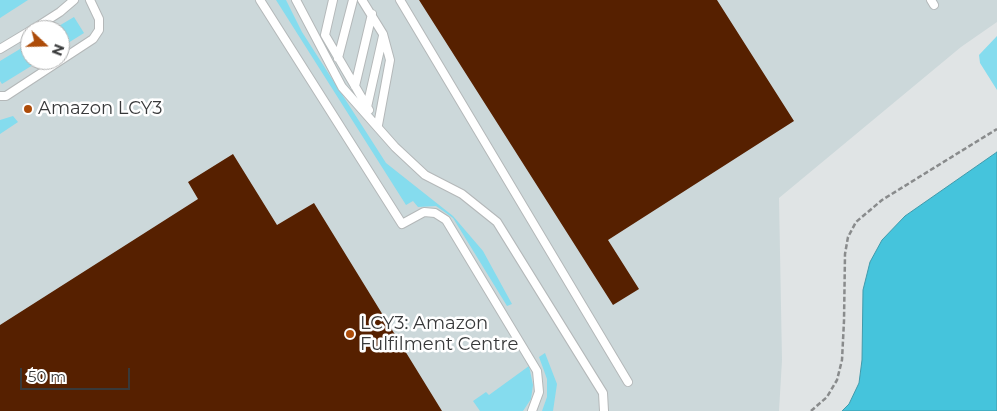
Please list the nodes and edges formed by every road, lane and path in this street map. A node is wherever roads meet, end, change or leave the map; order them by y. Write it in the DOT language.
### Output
graph roads {
  1 [pos="74,0"];
  2 [pos="90,0"];
  3 [pos="260,0"];
  4 [pos="296,0"];
  5 [pos="333,0"];
  6 [pos="353,0"];
  7 [pos="362,0"];
  8 [pos="400,0"];
  9 [pos="372,14"];
  10 [pos="47,20"];
  11 [pos="383,34"];
  12 [pos="20,37"];
  13 [pos="0,49"];
  14 [pos="338,58"];
  15 [pos="355,86"];
  16 [pos="0,96"];
  17 [pos="367,107"];
  18 [pos="378,125"];
  19 [pos="997,129"];
  20 [pos="628,382"];
  21 [pos="532,411"];
  22 [pos="604,411"];
  23 [pos="811,411"];
  1 -- 10 [label="lane"];
  2 -- 16 [label="lane"];
  3 -- 21 [label="lane"];
  4 -- 18 [label="lane"];
  5 -- 14 [label="lane"];
  6 -- 14 [label="lane"];
  7 -- 9 [label="lane"];
  8 -- 20 [label="lane"];
  9 -- 11 [label="lane"];
  9 -- 15 [label="lane"];
  11 -- 17 [label="lane"];
  11 -- 18 [label="lane"];
  12 -- 13 [label="lane"];
  14 -- 15 [label="lane"];
  15 -- 17 [label="lane"];
  17 -- 18 [label="lane"];
  18 -- 22 [label="lane"];
  19 -- 23 [label="path"];
}
